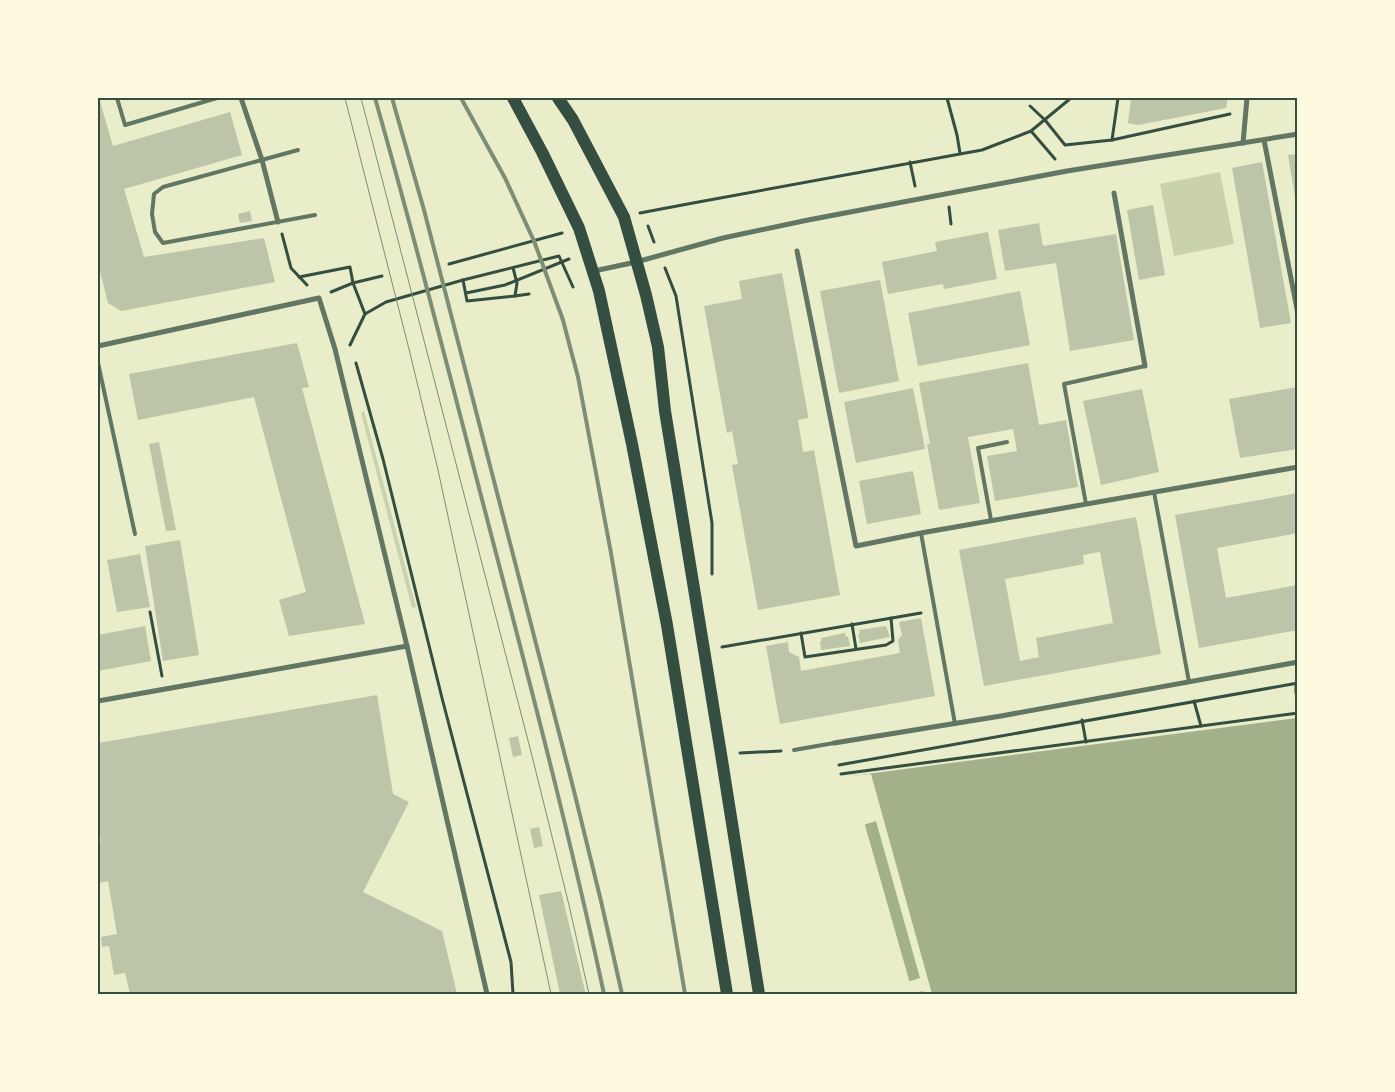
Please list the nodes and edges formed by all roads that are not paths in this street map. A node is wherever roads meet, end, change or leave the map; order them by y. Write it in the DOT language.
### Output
graph roads {
  1 [pos="117,98"];
  2 [pos="217,98"];
  3 [pos="241,98"];
  4 [pos="513,98"];
  5 [pos="558,98"];
  6 [pos="1246,98"];
  7 [pos="1298,134"];
  8 [pos="1264,140"];
  9 [pos="1243,143"];
  10 [pos="298,150"];
  11 [pos="262,160"];
  12 [pos="1114,193"];
  13 [pos="315,215"];
  14 [pos="278,222"];
  15 [pos="797,251"];
  16 [pos="636,262"];
  17 [pos="593,271"];
  18 [pos="1298,314"];
  19 [pos="98,346"];
  20 [pos="98,362"];
  21 [pos="1145,366"];
  22 [pos="1007,442"];
  23 [pos="1298,467"];
  24 [pos="1154,492"];
  25 [pos="1086,504"];
  26 [pos="991,520"];
  27 [pos="920,532"];
  28 [pos="135,534"];
  29 [pos="407,646"];
  30 [pos="1298,662"];
  31 [pos="1189,682"];
  32 [pos="98,701"];
  33 [pos="955,724"];
  34 [pos="834,742"];
  35 [pos="794,750"];
  36 [pos="487,994"];
  37 [pos="728,994"];
  38 [pos="758,994"];
  1 -- 2 [label="lane"];
  3 -- 11 [label="street"];
  4 -- 17 [label="main road"];
  5 -- 16 [label="main road"];
  6 -- 9 [label="street"];
  7 -- 8 [label="street"];
  8 -- 9 [label="street"];
  8 -- 18 [label="street"];
  9 -- 16 [label="street"];
  10 -- 11 [label="lane"];
  11 -- 14 [label="street"];
  11 -- 14 [label="lane"];
  12 -- 21 [label="street"];
  13 -- 14 [label="lane"];
  15 -- 27 [label="street"];
  16 -- 17 [label="street"];
  16 -- 38 [label="main road"];
  17 -- 37 [label="main road"];
  19 -- 29 [label="street"];
  20 -- 28 [label="lane"];
  21 -- 25 [label="lane"];
  22 -- 26 [label="lane"];
  23 -- 24 [label="street"];
  24 -- 25 [label="street"];
  24 -- 31 [label="lane"];
  25 -- 26 [label="street"];
  26 -- 27 [label="street"];
  27 -- 33 [label="lane"];
  29 -- 32 [label="street"];
  29 -- 36 [label="street"];
  30 -- 31 [label="street"];
  31 -- 33 [label="street"];
  33 -- 34 [label="street"];
  34 -- 35 [label="lane"];
}
